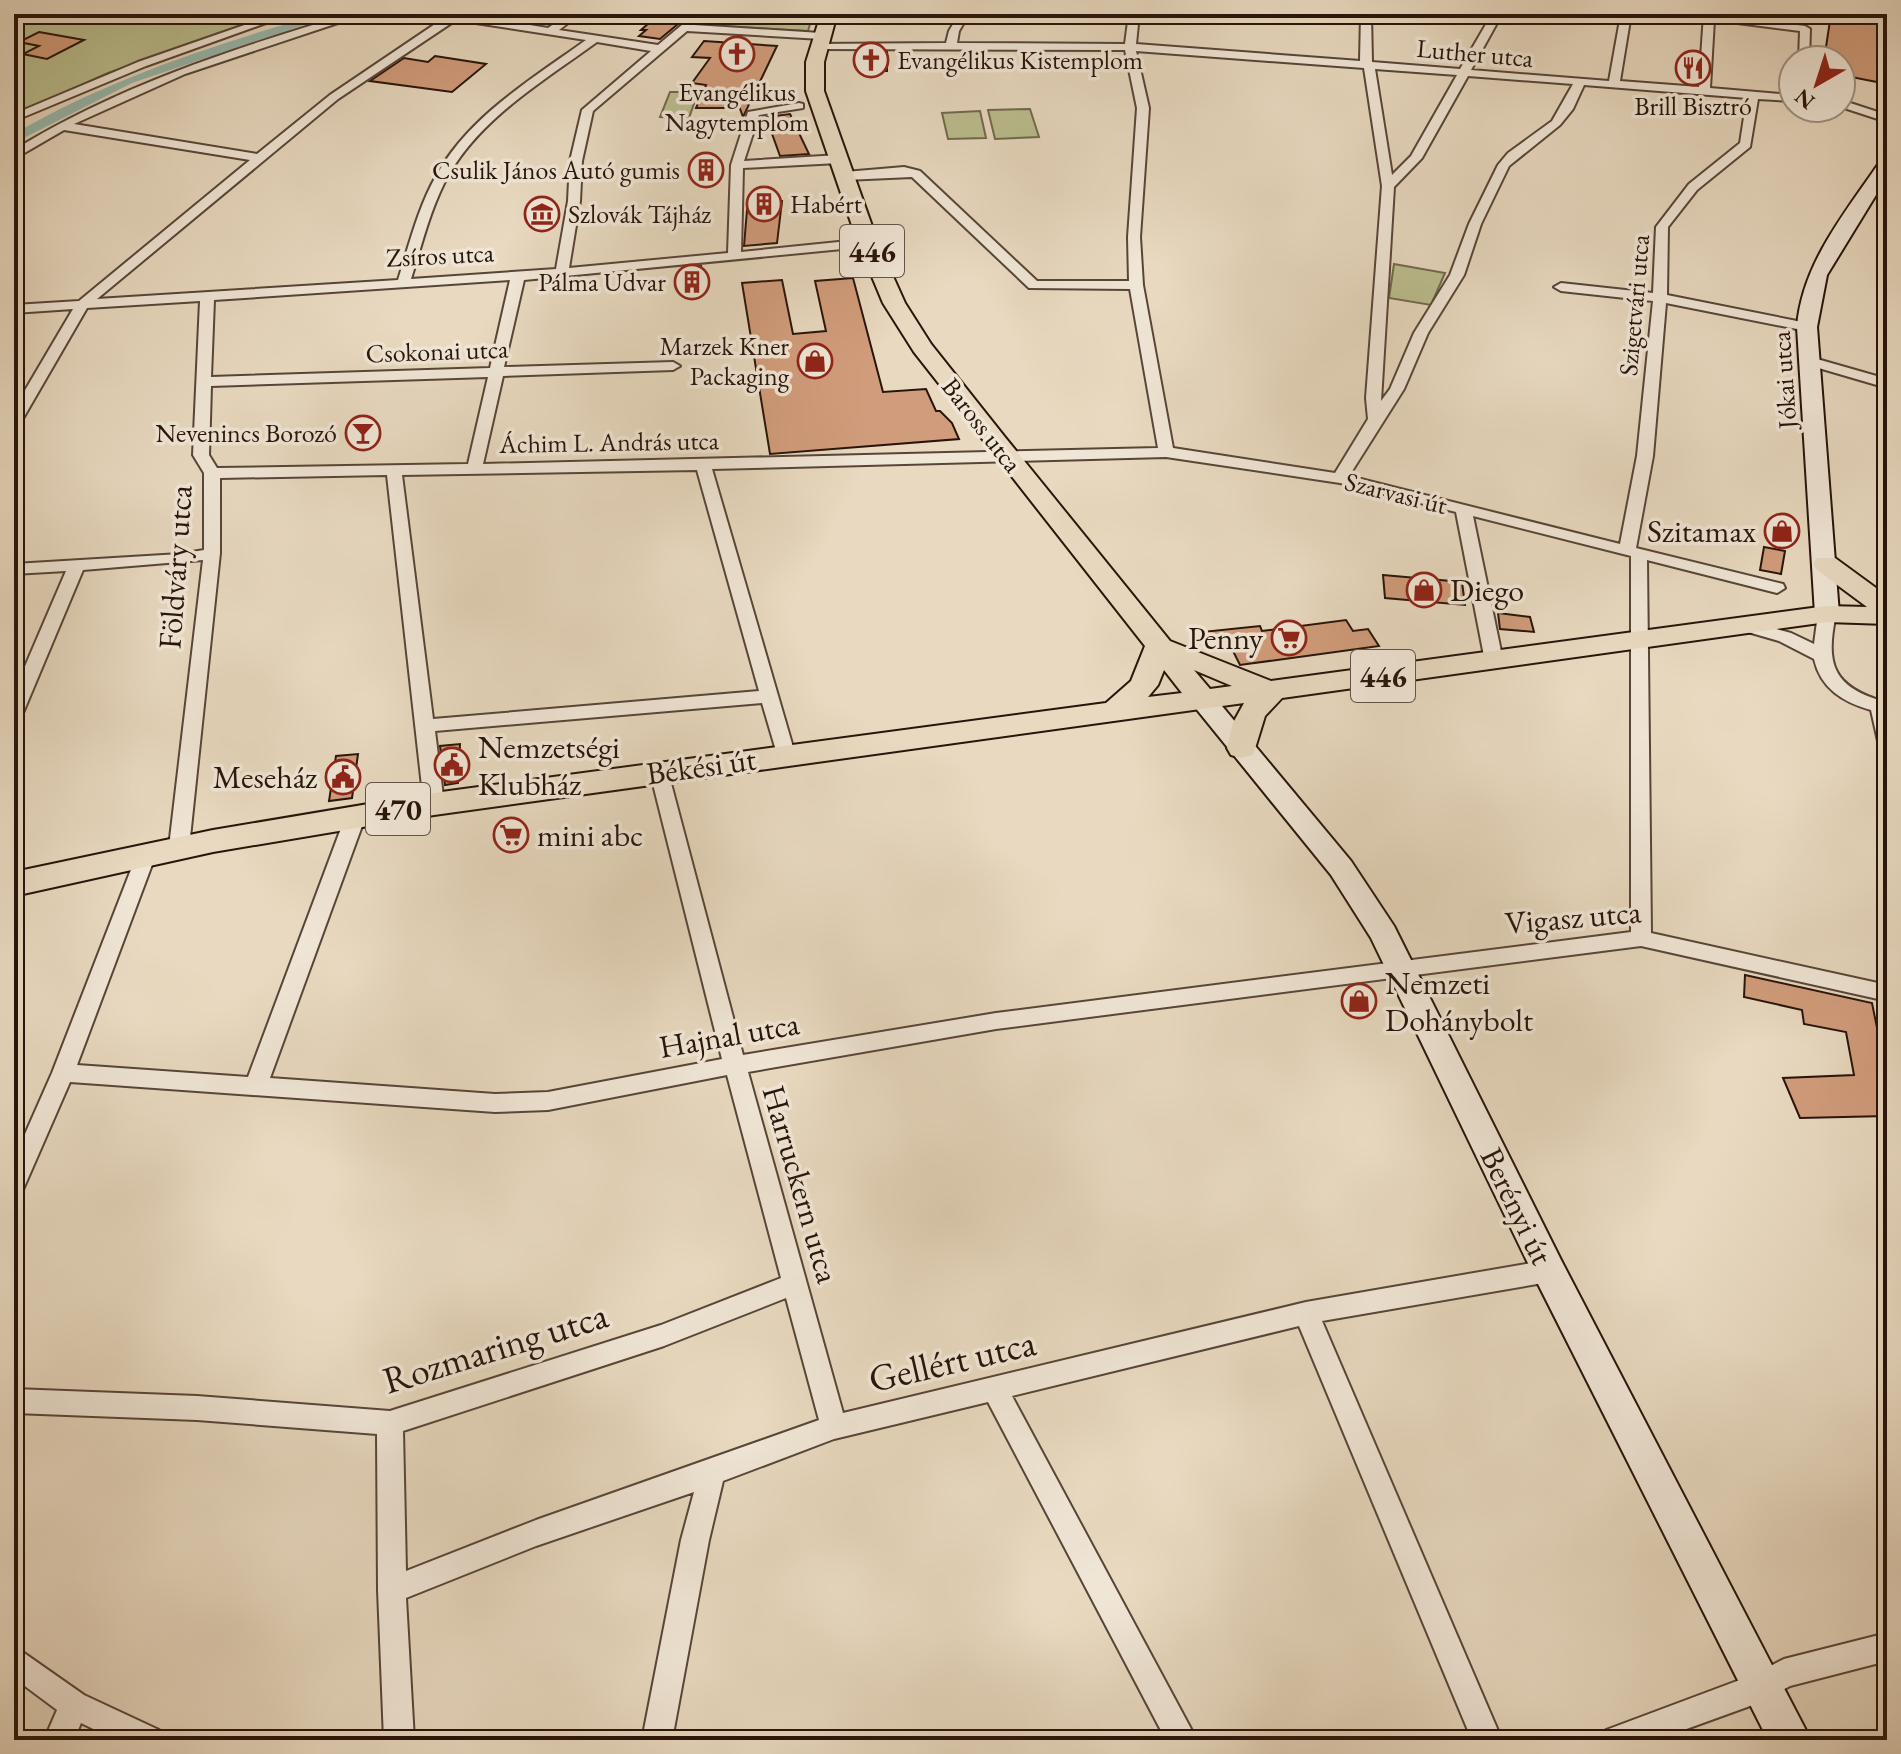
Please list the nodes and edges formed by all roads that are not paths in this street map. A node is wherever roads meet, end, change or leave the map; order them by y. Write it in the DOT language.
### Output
graph roads {
  1 [pos="286,14"];
  2 [pos="360,14"];
  3 [pos="437,14"];
  4 [pos="575,14"];
  5 [pos="701,14"];
  6 [pos="829,14"];
  7 [pos="1134,14"];
  8 [pos="1366,14"];
  9 [pos="1497,14"];
  10 [pos="1626,14"];
  11 [pos="456,15"];
  12 [pos="1709,15"];
  13 [pos="969,18"];
  14 [pos="685,28"];
  15 [pos="549,32"];
  16 [pos="595,39"];
  17 [pos="820,41"];
  18 [pos="953,41"];
  19 [pos="1805,44"];
  20 [pos="1130,47"];
  21 [pos="661,49"];
  22 [pos="1369,67"];
  23 [pos="1461,74"];
  24 [pos="1579,83"];
  25 [pos="1614,85"];
  26 [pos="1704,92"];
  27 [pos="1753,95"];
  28 [pos="1777,97"];
  29 [pos="1857,104"];
  30 [pos="799,106"];
  31 [pos="1857,108"];
  32 [pos="1887,108"];
  33 [pos="14,118"];
  34 [pos="1887,119"];
  35 [pos="64,126"];
  36 [pos="14,155"];
  37 [pos="258,158"];
  38 [pos="1887,164"];
  39 [pos="737,165"];
  40 [pos="842,168"];
  41 [pos="1388,186"];
  42 [pos="868,243"];
  43 [pos="734,255"];
  44 [pos="562,273"];
  45 [pos="518,275"];
  46 [pos="404,281"];
  47 [pos="1136,285"];
  48 [pos="1561,287"];
  49 [pos="207,294"];
  50 [pos="1660,298"];
  51 [pos="83,304"];
  52 [pos="14,309"];
  53 [pos="1807,327"];
  54 [pos="1394,353"];
  55 [pos="1810,361"];
  56 [pos="673,366"];
  57 [pos="496,374"];
  58 [pos="202,382"];
  59 [pos="1887,384"];
  60 [pos="1375,419"];
  61 [pos="14,422"];
  62 [pos="1166,452"];
  63 [pos="1007,456"];
  64 [pos="703,465"];
  65 [pos="475,467"];
  66 [pos="394,469"];
  67 [pos="212,473"];
  68 [pos="1340,478"];
  69 [pos="1464,510"];
  70 [pos="212,553"];
  71 [pos="1633,553"];
  72 [pos="1826,564"];
  73 [pos="77,565"];
  74 [pos="14,569"];
  75 [pos="1777,588"];
  76 [pos="1887,607"];
  77 [pos="1827,614"];
  78 [pos="1887,616"];
  79 [pos="1747,626"];
  80 [pos="1637,642"];
  81 [pos="1159,645"];
  82 [pos="1821,655"];
  83 [pos="1494,661"];
  84 [pos="1272,691"];
  85 [pos="770,696"];
  86 [pos="1203,700"];
  87 [pos="1115,711"];
  88 [pos="14,713"];
  89 [pos="427,726"];
  90 [pos="1887,741"];
  91 [pos="1242,748"];
  92 [pos="786,754"];
  93 [pos="659,772"];
  94 [pos="434,804"];
  95 [pos="356,815"];
  96 [pos="179,847"];
  97 [pos="146,854"];
  98 [pos="14,884"];
  99 [pos="1641,938"];
  100 [pos="1403,968"];
  101 [pos="1887,993"];
  102 [pos="735,1065"];
  103 [pos="63,1073"];
  104 [pos="256,1085"];
  105 [pos="14,1185"];
  106 [pos="1549,1271"];
  107 [pos="796,1285"];
  108 [pos="1306,1313"];
  109 [pos="995,1390"];
  110 [pos="14,1401"];
  111 [pos="390,1423"];
  112 [pos="834,1427"];
  113 [pos="712,1473"];
  114 [pos="392,1590"];
  115 [pos="1887,1647"];
  116 [pos="14,1660"];
  117 [pos="1761,1687"];
  118 [pos="74,1705"];
  119 [pos="59,1740"];
  120 [pos="149,1740"];
  121 [pos="399,1740"];
  122 [pos="657,1740"];
  123 [pos="1182,1740"];
  124 [pos="1487,1740"];
  125 [pos="1616,1740"];
  126 [pos="1790,1740"];
  1 -- 33 [label="street"];
  2 -- 35 [label="street"];
  3 -- 11 [label="street"];
  4 -- 15 [label="street"];
  5 -- 14 [label="street"];
  6 -- 17 [label="main road, 446"];
  7 -- 20 [label="street"];
  8 -- 22 [label="street"];
  9 -- 23 [label="street"];
  10 -- 25 [label="street"];
  11 -- 15 [label="street"];
  11 -- 37 [label="street"];
  12 -- 19 [label="street"];
  12 -- 26 [label="street"];
  13 -- 18 [label="street"];
  14 -- 17 [label="street, Luther utca"];
  14 -- 21 [label="street"];
  15 -- 16 [label="street"];
  16 -- 21 [label="street"];
  16 -- 46 [label="street"];
  17 -- 18 [label="street, Luther utca"];
  17 -- 40 [label="main road, Baross utca / 446"];
  18 -- 20 [label="street, Luther utca"];
  20 -- 22 [label="street, Luther utca"];
  20 -- 47 [label="street"];
  21 -- 44 [label="street"];
  22 -- 23 [label="street, Luther utca"];
  22 -- 41 [label="street"];
  23 -- 24 [label="street, Luther utca"];
  23 -- 41 [label="street"];
  24 -- 25 [label="street, Luther utca"];
  24 -- 54 [label="street"];
  25 -- 26 [label="street, Luther utca"];
  26 -- 27 [label="street, Luther utca"];
  27 -- 28 [label="street, Luther utca"];
  27 -- 50 [label="street, Szigetvári utca"];
  29 -- 32 [label="street"];
  30 -- 39 [label="street"];
  31 -- 34 [label="street"];
  35 -- 36 [label="street"];
  35 -- 37 [label="street"];
  37 -- 51 [label="street"];
  38 -- 53 [label="main road, Jókai utca"];
  39 -- 40 [label="street"];
  39 -- 43 [label="street"];
  40 -- 42 [label="main road, Baross utca / 446"];
  40 -- 47 [label="street"];
  41 -- 54 [label="street"];
  42 -- 43 [label="street, Zsíros utca"];
  42 -- 63 [label="main road, Baross utca / 446"];
  43 -- 44 [label="street, Zsíros utca"];
  44 -- 45 [label="street, Zsíros utca"];
  45 -- 46 [label="street, Zsíros utca"];
  45 -- 57 [label="street"];
  46 -- 49 [label="street, Zsíros utca"];
  47 -- 62 [label="street"];
  48 -- 50 [label="street"];
  49 -- 51 [label="street, Zsíros utca"];
  49 -- 58 [label="street, Földváry utca"];
  50 -- 53 [label="street"];
  50 -- 71 [label="street, Szigetvári utca"];
  51 -- 52 [label="street, Zsíros utca"];
  51 -- 61 [label="street"];
  53 -- 55 [label="main road, Jókai utca"];
  54 -- 60 [label="street"];
  54 -- 60 [label="street"];
  55 -- 59 [label="street"];
  55 -- 72 [label="main road, Jókai utca"];
  56 -- 57 [label="street, Csokonai utca"];
  57 -- 58 [label="street, Csokonai utca"];
  57 -- 65 [label="street"];
  58 -- 67 [label="street, Földváry utca"];
  60 -- 68 [label="street"];
  62 -- 63 [label="street, Szarvasi út"];
  62 -- 68 [label="street, Szarvasi út"];
  63 -- 64 [label="street, Áchim L. András utca"];
  63 -- 81 [label="main road, Baross utca / 446"];
  64 -- 65 [label="street, Áchim L. András utca"];
  64 -- 85 [label="street"];
  65 -- 66 [label="street, Áchim L. András utca"];
  66 -- 67 [label="street, Áchim L. András utca"];
  66 -- 89 [label="street"];
  67 -- 70 [label="street, Földváry utca"];
  68 -- 69 [label="street, Szarvasi út"];
  69 -- 71 [label="street, Szarvasi út"];
  69 -- 83 [label="street"];
  70 -- 73 [label="street"];
  70 -- 96 [label="street, Földváry utca"];
  71 -- 75 [label="street, Szarvasi út"];
  71 -- 80 [label="street, Szigetvári utca"];
  72 -- 76 [label="main road"];
  72 -- 77 [label="main road, Jókai utca"];
  73 -- 74 [label="street"];
  73 -- 88 [label="street"];
  77 -- 78 [label="main road, 446"];
  77 -- 79 [label="main road, 446"];
  77 -- 82 [label="street"];
  79 -- 80 [label="main road, 446"];
  79 -- 82 [label="street"];
  80 -- 83 [label="main road, 446"];
  80 -- 99 [label="street, Szigetvári utca"];
  81 -- 84 [label="main road, 446"];
  81 -- 86 [label="main road, Baross utca / 446"];
  81 -- 87 [label="main road"];
  82 -- 90 [label="street"];
  83 -- 84 [label="main road, 446"];
  84 -- 86 [label="main road, 446"];
  84 -- 91 [label="main road"];
  85 -- 89 [label="street"];
  85 -- 92 [label="street"];
  86 -- 87 [label="main road, Békési út / 470"];
  86 -- 91 [label="main road, Berényi út"];
  87 -- 92 [label="main road, Békési út / 470"];
  89 -- 94 [label="street"];
  91 -- 100 [label="main road, Berényi út"];
  92 -- 93 [label="main road, Békési út / 470"];
  93 -- 94 [label="main road, Békési út / 470"];
  93 -- 102 [label="street, Harruckern utca"];
  94 -- 95 [label="main road, Békési út / 470"];
  95 -- 96 [label="main road, Békési út / 470"];
  95 -- 104 [label="street"];
  96 -- 97 [label="main road, Békési út / 470"];
  97 -- 98 [label="main road, Békési út / 470"];
  97 -- 103 [label="street"];
  99 -- 100 [label="street, Vigasz utca"];
  99 -- 101 [label="street, Vigasz utca"];
  100 -- 102 [label="street, Hajnal utca"];
  100 -- 106 [label="main road, Berényi út"];
  102 -- 104 [label="street, Hajnal utca"];
  102 -- 107 [label="street, Harruckern utca"];
  103 -- 104 [label="street, Hajnal utca"];
  103 -- 105 [label="street"];
  106 -- 108 [label="street, Gellért utca"];
  106 -- 117 [label="main road, Berényi út"];
  107 -- 111 [label="street, Rozmaring utca"];
  107 -- 112 [label="street, Harruckern utca"];
  108 -- 109 [label="street, Gellért utca"];
  108 -- 124 [label="street"];
  109 -- 112 [label="street, Gellért utca"];
  109 -- 123 [label="street"];
  110 -- 111 [label="street, Rozmaring utca"];
  111 -- 114 [label="street"];
  112 -- 113 [label="street, Gellért utca"];
  113 -- 114 [label="street, Gellért utca"];
  113 -- 122 [label="street"];
  114 -- 121 [label="street"];
  115 -- 117 [label="street"];
  116 -- 118 [label="street"];
  117 -- 125 [label="street"];
  117 -- 126 [label="main road, Berényi út"];
  118 -- 119 [label="street"];
  118 -- 120 [label="street"];
}
